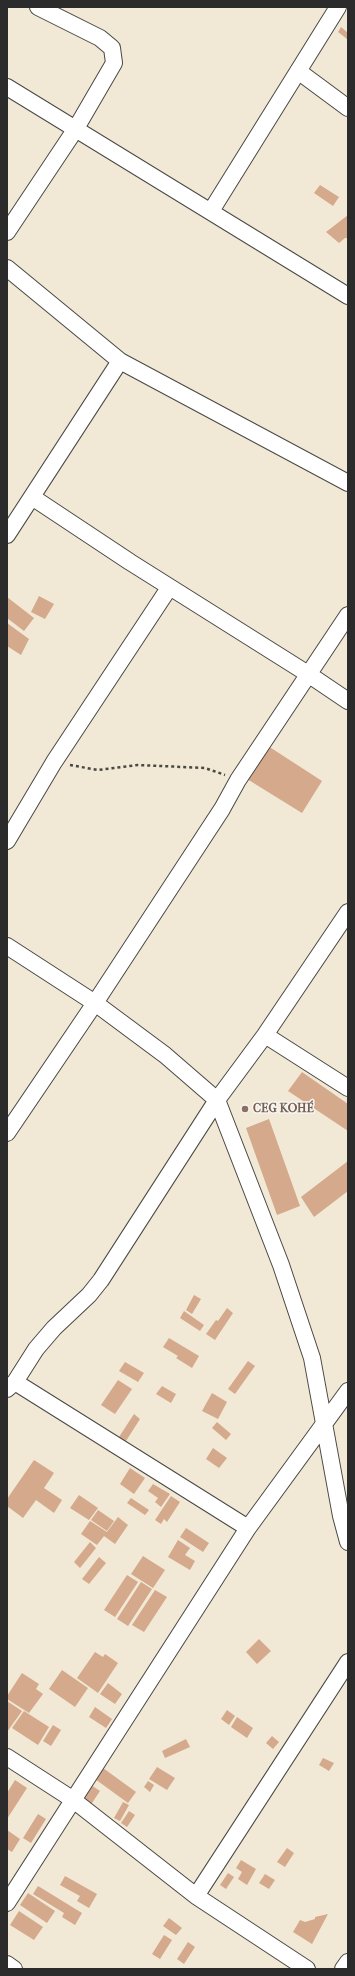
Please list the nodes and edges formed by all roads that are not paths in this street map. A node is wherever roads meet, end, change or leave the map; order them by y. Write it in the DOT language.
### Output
graph roads {
  1 [pos="38,7"];
  2 [pos="338,7"];
  3 [pos="298,72"];
  4 [pos="7,87"];
  5 [pos="348,108"];
  6 [pos="75,130"];
  7 [pos="211,211"];
  8 [pos="7,232"];
  9 [pos="7,268"];
  10 [pos="348,296"];
  11 [pos="120,361"];
  12 [pos="348,484"];
  13 [pos="32,497"];
  14 [pos="7,534"];
  15 [pos="169,588"];
  16 [pos="348,615"];
  17 [pos="308,674"];
  18 [pos="348,701"];
  19 [pos="7,841"];
  20 [pos="348,912"];
  21 [pos="7,946"];
  22 [pos="95,1003"];
  23 [pos="265,1035"];
  24 [pos="348,1088"];
  25 [pos="217,1100"];
  26 [pos="7,1133"];
  27 [pos="11,1385"];
  28 [pos="348,1391"];
  29 [pos="324,1425"];
  30 [pos="248,1528"];
  31 [pos="348,1542"];
  32 [pos="348,1662"];
  33 [pos="7,1758"];
  34 [pos="72,1799"];
  35 [pos="196,1896"];
  36 [pos="7,1904"];
  37 [pos="348,1962"];
  38 [pos="7,1964"];
  39 [pos="14,1969"];
  40 [pos="307,1969"];
  41 [pos="343,1969"];
  1 -- 6 [label="street"];
  2 -- 3 [label="street"];
  3 -- 5 [label="street"];
  3 -- 7 [label="street"];
  4 -- 6 [label="street"];
  6 -- 7 [label="street"];
  6 -- 8 [label="street"];
  7 -- 10 [label="street"];
  9 -- 11 [label="street"];
  11 -- 12 [label="street"];
  11 -- 13 [label="street"];
  13 -- 14 [label="street"];
  13 -- 15 [label="street"];
  15 -- 17 [label="street"];
  15 -- 19 [label="street"];
  16 -- 17 [label="street"];
  17 -- 18 [label="street"];
  17 -- 22 [label="street"];
  20 -- 23 [label="street"];
  21 -- 22 [label="street"];
  22 -- 25 [label="street"];
  22 -- 26 [label="street"];
  23 -- 24 [label="street"];
  23 -- 25 [label="street"];
  25 -- 27 [label="street"];
  25 -- 29 [label="street"];
  27 -- 30 [label="street"];
  28 -- 29 [label="street"];
  29 -- 30 [label="street"];
  29 -- 31 [label="street"];
  30 -- 34 [label="street"];
  32 -- 35 [label="street"];
  33 -- 34 [label="street"];
  34 -- 35 [label="street"];
  34 -- 36 [label="street"];
  35 -- 40 [label="street"];
  37 -- 41 [label="street"];
  38 -- 39 [label="street"];
}
